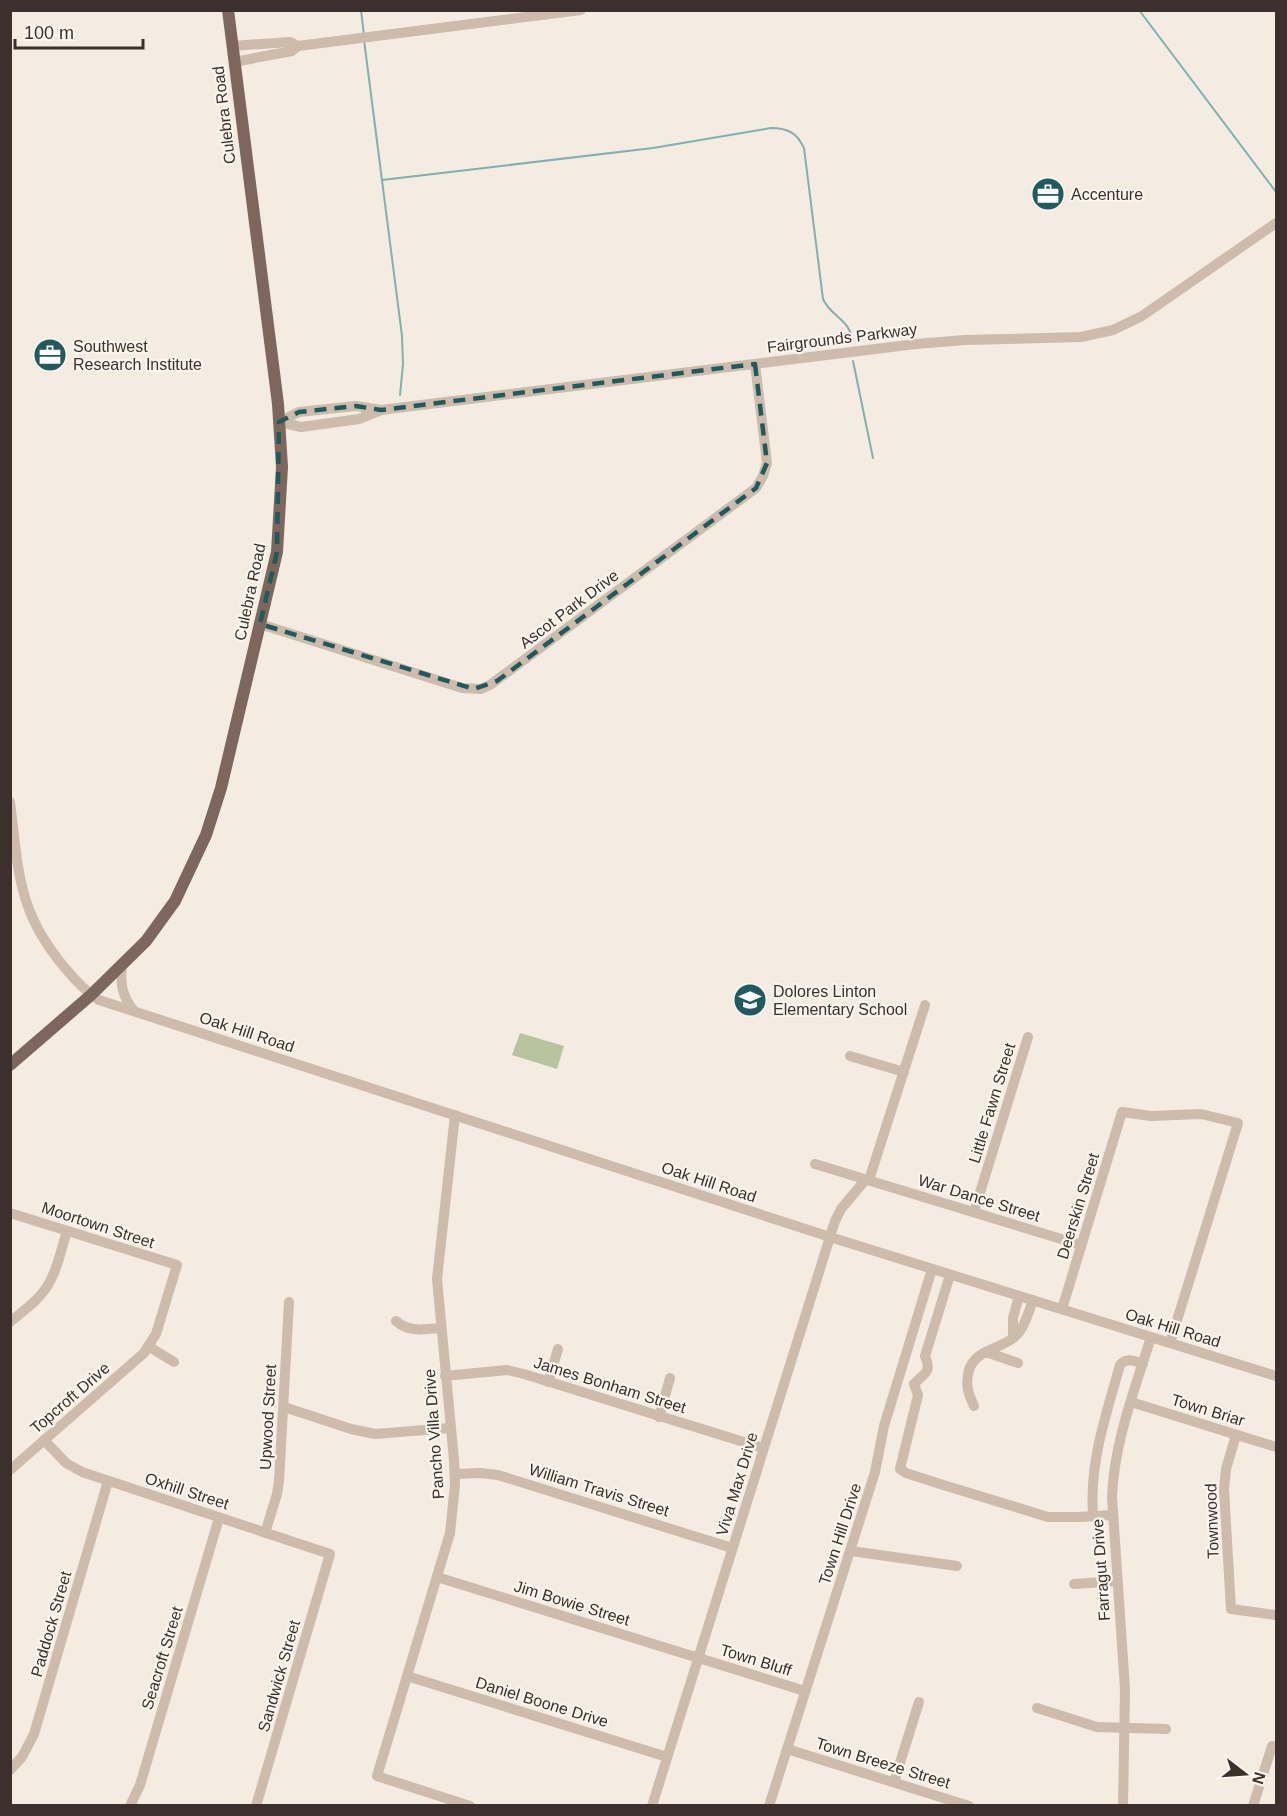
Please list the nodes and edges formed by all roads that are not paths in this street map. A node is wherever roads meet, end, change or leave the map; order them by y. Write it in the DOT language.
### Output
graph roads {
  1 [pos="228,10"];
  2 [pos="581,10"];
  3 [pos="232,46"];
  4 [pos="298,46"];
  5 [pos="234,62"];
  6 [pos="1276,223"];
  7 [pos="755,364"];
  8 [pos="279,422"];
  9 [pos="260,624"];
  10 [pos="10,802"];
  11 [pos="122,966"];
  12 [pos="91,995"];
  13 [pos="925,1005"];
  14 [pos="135,1011"];
  15 [pos="1028,1037"];
  16 [pos="850,1056"];
  17 [pos="10,1065"];
  18 [pos="904,1072"];
  19 [pos="454,1115"];
  20 [pos="815,1164"];
  21 [pos="868,1180"];
  22 [pos="974,1212"];
  23 [pos="10,1213"];
  24 [pos="67,1231"];
  25 [pos="830,1237"];
  26 [pos="1081,1245"];
  27 [pos="177,1265"];
  28 [pos="932,1269"];
  29 [pos="950,1275"];
  30 [pos="1019,1296"];
  31 [pos="1033,1300"];
  32 [pos="289,1302"];
  33 [pos="1062,1310"];
  34 [pos="10,1322"];
  35 [pos="396,1322"];
  36 [pos="441,1328"];
  37 [pos="1151,1337"];
  38 [pos="1013,1338"];
  39 [pos="1170,1343"];
  40 [pos="148,1346"];
  41 [pos="558,1349"];
  42 [pos="985,1352"];
  43 [pos="174,1362"];
  44 [pos="1018,1363"];
  45 [pos="1143,1364"];
  46 [pos="445,1376"];
  47 [pos="1276,1376"];
  48 [pos="670,1378"];
  49 [pos="548,1382"];
  50 [pos="1131,1402"];
  51 [pos="284,1407"];
  52 [pos="974,1407"];
  53 [pos="658,1417"];
  54 [pos="450,1428"];
  55 [pos="1236,1435"];
  56 [pos="44,1440"];
  57 [pos="1276,1447"];
  58 [pos="763,1448"];
  59 [pos="10,1470"];
  60 [pos="455,1474"];
  61 [pos="108,1481"];
  62 [pos="1113,1515"];
  63 [pos="1093,1516"];
  64 [pos="219,1518"];
  65 [pos="265,1533"];
  66 [pos="732,1548"];
  67 [pos="851,1551"];
  68 [pos="330,1554"];
  69 [pos="957,1566"];
  70 [pos="437,1577"];
  71 [pos="1117,1581"];
  72 [pos="1074,1584"];
  73 [pos="1276,1615"];
  74 [pos="698,1658"];
  75 [pos="407,1676"];
  76 [pos="805,1691"];
  77 [pos="919,1702"];
  78 [pos="1037,1708"];
  79 [pos="1125,1729"];
  80 [pos="1166,1729"];
  81 [pos="1272,1746"];
  82 [pos="787,1749"];
  83 [pos="668,1757"];
  84 [pos="10,1770"];
  85 [pos="894,1782"];
  86 [pos="130,1806"];
  87 [pos="256,1806"];
  88 [pos="470,1806"];
  89 [pos="652,1806"];
  90 [pos="769,1806"];
  91 [pos="969,1806"];
  92 [pos="1123,1806"];
  93 [pos="1253,1806"];
  1 -- 3 [label="main road, Culebra Road"];
  2 -- 4 [label="street"];
  3 -- 4 [label="street"];
  3 -- 5 [label="main road, Culebra Road"];
  4 -- 5 [label="street"];
  5 -- 8 [label="main road, Culebra Road"];
  6 -- 7 [label="street, Fairgrounds Parkway"];
  7 -- 8 [label="street, Fairgrounds Parkway"];
  7 -- 9 [label="street, Ascot Park Drive"];
  8 -- 9 [label="main road, Culebra Road"];
  9 -- 11 [label="main road, Culebra Road"];
  10 -- 12 [label="street"];
  11 -- 12 [label="main road, Culebra Road"];
  11 -- 14 [label="street"];
  12 -- 14 [label="street, Oak Hill Road"];
  12 -- 17 [label="main road, Culebra Road"];
  13 -- 18 [label="street, Viva Max Drive"];
  14 -- 19 [label="street, Oak Hill Road"];
  15 -- 22 [label="street, Little Fawn Street"];
  16 -- 18 [label="street"];
  18 -- 21 [label="street, Viva Max Drive"];
  19 -- 25 [label="street, Oak Hill Road"];
  19 -- 36 [label="street, Pancho Villa Drive"];
  20 -- 21 [label="street, War Dance Street"];
  21 -- 22 [label="street, War Dance Street"];
  21 -- 25 [label="street, Viva Max Drive"];
  22 -- 26 [label="street, War Dance Street"];
  23 -- 24 [label="street, Moortown Street"];
  24 -- 27 [label="street, Moortown Street"];
  24 -- 34 [label="street"];
  25 -- 28 [label="street, Oak Hill Road"];
  25 -- 58 [label="street, Viva Max Drive"];
  26 -- 33 [label="street, Deerskin Street"];
  26 -- 39 [label="street, Deerskin Street"];
  27 -- 40 [label="street, Topcroft Drive"];
  28 -- 29 [label="street, Oak Hill Road"];
  28 -- 67 [label="street, Town Hill Drive"];
  29 -- 30 [label="street, Oak Hill Road"];
  29 -- 63 [label="street"];
  30 -- 31 [label="street, Oak Hill Road"];
  30 -- 38 [label="street"];
  31 -- 33 [label="street, Oak Hill Road"];
  31 -- 38 [label="street"];
  32 -- 51 [label="street, Upwood Street"];
  33 -- 37 [label="street, Oak Hill Road"];
  35 -- 36 [label="street"];
  36 -- 46 [label="street, Pancho Villa Drive"];
  37 -- 39 [label="street, Oak Hill Road"];
  37 -- 45 [label="street, Farragut Drive"];
  38 -- 42 [label="street"];
  39 -- 47 [label="street, Oak Hill Road"];
  40 -- 43 [label="street"];
  40 -- 56 [label="street, Topcroft Drive"];
  41 -- 49 [label="street"];
  42 -- 44 [label="street"];
  42 -- 52 [label="street"];
  45 -- 50 [label="street, Farragut Drive"];
  45 -- 63 [label="street"];
  46 -- 49 [label="street, James Bonham Street"];
  46 -- 54 [label="street, Pancho Villa Drive"];
  48 -- 53 [label="street"];
  49 -- 53 [label="street, James Bonham Street"];
  50 -- 55 [label="street, Town Briar"];
  50 -- 62 [label="street, Farragut Drive"];
  51 -- 54 [label="street"];
  51 -- 65 [label="street, Upwood Street"];
  53 -- 58 [label="street, James Bonham Street"];
  54 -- 60 [label="street, Pancho Villa Drive"];
  55 -- 57 [label="street, Town Briar"];
  55 -- 73 [label="street, Townwood"];
  56 -- 59 [label="street, Topcroft Drive"];
  56 -- 61 [label="street, Oxhill Street"];
  58 -- 66 [label="street, Viva Max Drive"];
  60 -- 66 [label="street, William Travis Street"];
  60 -- 70 [label="street, Pancho Villa Drive"];
  61 -- 64 [label="street, Oxhill Street"];
  61 -- 84 [label="street, Paddock Street"];
  62 -- 63 [label="street"];
  62 -- 71 [label="street, Farragut Drive"];
  64 -- 65 [label="street, Oxhill Street"];
  64 -- 86 [label="street, Seacroft Street"];
  65 -- 68 [label="street, Oxhill Street"];
  66 -- 74 [label="street, Viva Max Drive"];
  67 -- 69 [label="street"];
  67 -- 76 [label="street, Town Hill Drive"];
  68 -- 87 [label="street, Sandwick Street"];
  70 -- 74 [label="street, Jim Bowie Street"];
  70 -- 75 [label="street, Pancho Villa Drive"];
  71 -- 72 [label="street"];
  71 -- 79 [label="street, Farragut Drive"];
  74 -- 76 [label="street, Town Bluff"];
  74 -- 83 [label="street, Viva Max Drive"];
  75 -- 83 [label="street, Daniel Boone Drive"];
  75 -- 88 [label="street, Pancho Villa Drive"];
  76 -- 82 [label="street, Town Hill Drive"];
  77 -- 85 [label="street"];
  78 -- 79 [label="street"];
  79 -- 80 [label="street"];
  79 -- 92 [label="street, Farragut Drive"];
  81 -- 93 [label="street"];
  82 -- 85 [label="street, Town Breeze Street"];
  82 -- 90 [label="street, Town Hill Drive"];
  83 -- 89 [label="street, Viva Max Drive"];
  85 -- 91 [label="street, Town Breeze Street"];
}
